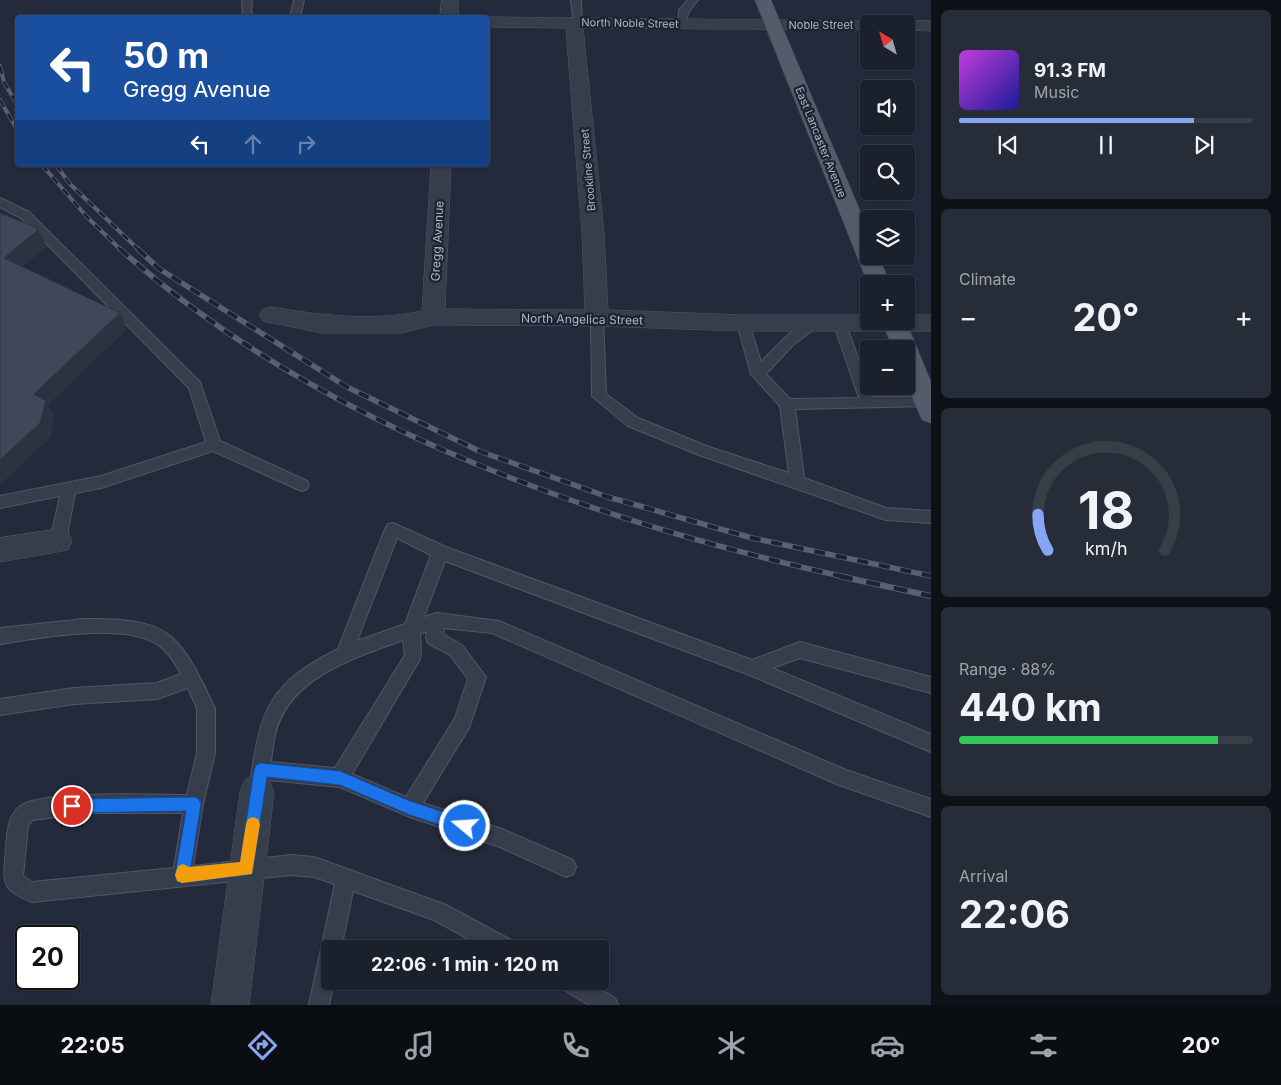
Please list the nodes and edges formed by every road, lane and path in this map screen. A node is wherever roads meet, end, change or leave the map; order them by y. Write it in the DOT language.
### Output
graph roads {
  1 [pos="247,0"];
  2 [pos="299,0"];
  3 [pos="450,0"];
  4 [pos="576,0"];
  5 [pos="692,0"];
  6 [pos="763,0"];
  7 [pos="248,15"];
  8 [pos="296,15"];
  9 [pos="449,15"];
  10 [pos="490,22"];
  11 [pos="576,23"];
  12 [pos="681,24"];
  13 [pos="773,24"];
  14 [pos="860,25"];
  15 [pos="915,25"];
  16 [pos="931,26"];
  17 [pos="442,167"];
  18 [pos="0,202"];
  19 [pos="875,275"];
  20 [pos="271,315"];
  21 [pos="433,317"];
  22 [pos="597,318"];
  23 [pos="815,322"];
  24 [pos="839,322"];
  25 [pos="860,322"];
  26 [pos="915,323"];
  27 [pos="931,323"];
  28 [pos="743,324"];
  29 [pos="915,372"];
  30 [pos="758,374"];
  31 [pos="867,402"];
  32 [pos="787,404"];
  33 [pos="929,407"];
  34 [pos="214,445"];
  35 [pos="797,482"];
  36 [pos="302,485"];
  37 [pos="69,488"];
  38 [pos="0,502"];
  39 [pos="931,517"];
  40 [pos="58,540"];
  41 [pos="0,550"];
  42 [pos="440,552"];
  43 [pos="437,620"];
  44 [pos="411,630"];
  45 [pos="0,636"];
  46 [pos="344,654"];
  47 [pos="752,668"];
  48 [pos="192,678"];
  49 [pos="931,685"];
  50 [pos="0,707"];
  51 [pos="931,743"];
  52 [pos="340,778"];
  53 [pos="259,781"];
  54 [pos="930,803"];
  55 [pos="194,804"];
  56 [pos="410,808"];
  57 [pos="566,867"];
  58 [pos="247,869"];
  59 [pos="182,875"];
  60 [pos="346,879"];
  61 [pos="333,940"];
  62 [pos="491,940"];
  63 [pos="322,990"];
  64 [pos="583,990"];
  65 [pos="230,1005"];
  66 [pos="319,1005"];
  67 [pos="608,1005"];
  1 -- 7 [label="lane"];
  2 -- 8 [label="lane"];
  3 -- 9 [label="street"];
  4 -- 11 [label="lane"];
  5 -- 12 [label="lane"];
  6 -- 13 [label="main road, East Lancaster Avenue"];
  10 -- 11 [label="street, North Noble Street"];
  11 -- 12 [label="street, North Noble Street"];
  11 -- 22 [label="street, Brookline Street"];
  12 -- 13 [label="street, North Noble Street"];
  13 -- 14 [label="street, Noble Street"];
  13 -- 19 [label="main road, East Lancaster Avenue"];
  15 -- 16 [label="street"];
  17 -- 21 [label="street, Gregg Avenue"];
  18 -- 34 [label="lane"];
  20 -- 21 [label="street, North Angelica Street"];
  21 -- 22 [label="street, North Angelica Street"];
  22 -- 28 [label="street, North Angelica Street"];
  22 -- 35 [label="lane"];
  23 -- 24 [label="street, North Angelica Street"];
  23 -- 28 [label="street, North Angelica Street"];
  23 -- 30 [label="lane"];
  24 -- 25 [label="street, North Angelica Street"];
  24 -- 31 [label="lane"];
  26 -- 27 [label="street, North Angelica Street"];
  28 -- 30 [label="lane"];
  29 -- 33 [label="main road"];
  30 -- 32 [label="lane"];
  31 -- 32 [label="lane"];
  31 -- 33 [label="lane"];
  32 -- 35 [label="lane"];
  34 -- 36 [label="lane"];
  34 -- 37 [label="lane"];
  35 -- 39 [label="lane"];
  37 -- 38 [label="lane"];
  37 -- 40 [label="lane"];
  40 -- 41 [label="street"];
  42 -- 44 [label="lane"];
  42 -- 46 [label="lane"];
  42 -- 47 [label="lane"];
  43 -- 44 [label="lane"];
  43 -- 54 [label="lane"];
  43 -- 56 [label="lane"];
  44 -- 46 [label="lane"];
  44 -- 52 [label="lane"];
  45 -- 48 [label="lane"];
  46 -- 53 [label="lane"];
  47 -- 49 [label="lane"];
  47 -- 51 [label="lane"];
  48 -- 50 [label="lane"];
  48 -- 55 [label="lane"];
  52 -- 53 [label="lane"];
  52 -- 56 [label="lane"];
  53 -- 58 [label="street"];
  55 -- 59 [label="lane"];
  55 -- 59 [label="lane"];
  56 -- 57 [label="lane"];
  58 -- 59 [label="lane"];
  58 -- 60 [label="lane"];
  58 -- 65 [label="street"];
  60 -- 61 [label="lane"];
  60 -- 62 [label="lane"];
  63 -- 66 [label="lane"];
  64 -- 67 [label="lane"];
}
